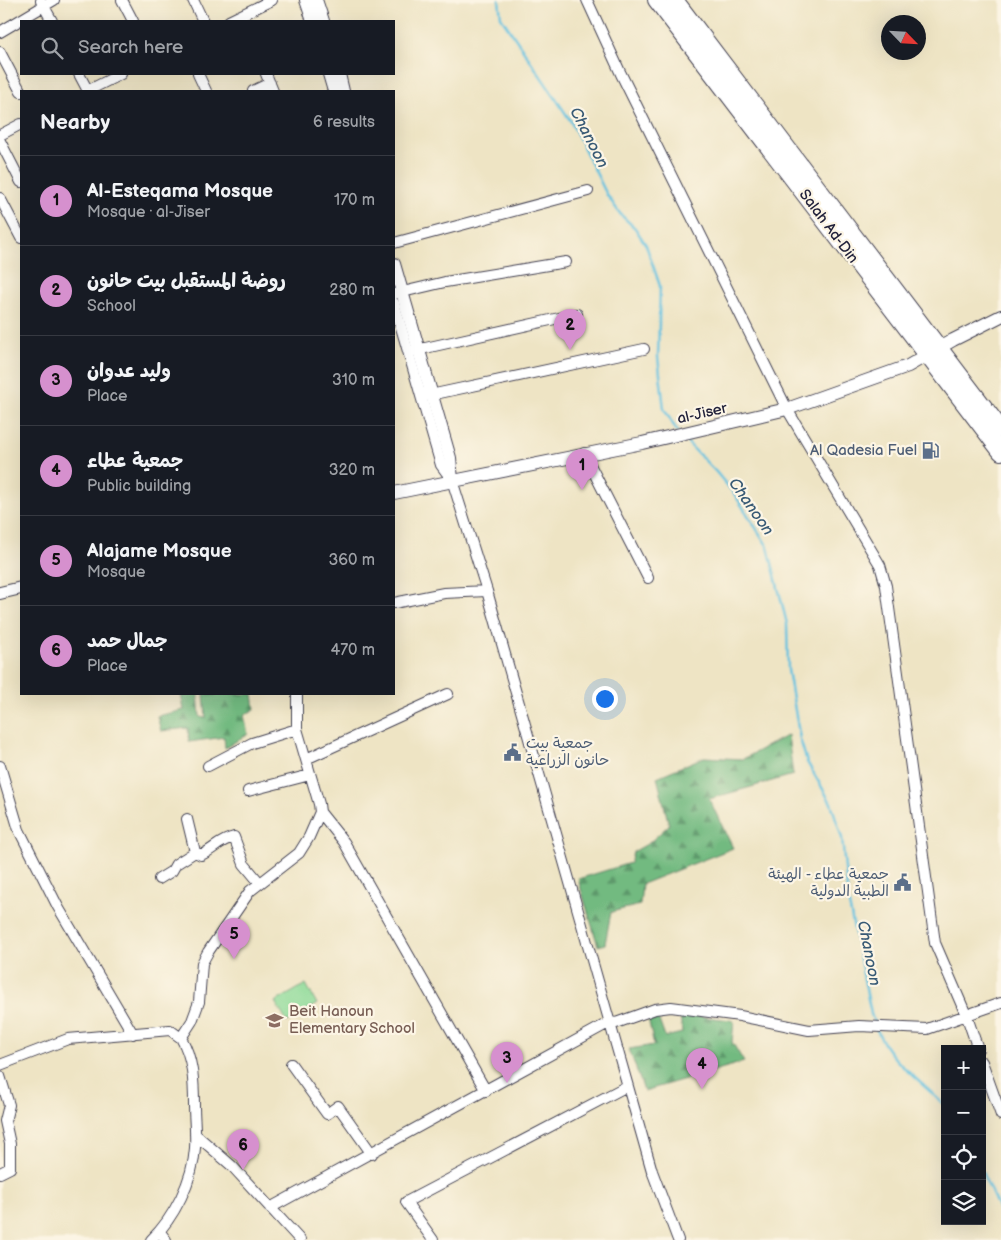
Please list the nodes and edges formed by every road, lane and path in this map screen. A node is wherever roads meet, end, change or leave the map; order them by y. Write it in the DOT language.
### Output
graph roads {
  1 [pos="54,0"];
  2 [pos="122,0"];
  3 [pos="193,0"];
  4 [pos="306,0"];
  5 [pos="316,0"];
  6 [pos="587,0"];
  7 [pos="656,0"];
  8 [pos="675,0"];
  9 [pos="265,2"];
  10 [pos="42,3"];
  11 [pos="244,18"];
  12 [pos="51,20"];
  13 [pos="132,20"];
  14 [pos="203,20"];
  15 [pos="313,20"];
  16 [pos="322,20"];
  17 [pos="0,32"];
  18 [pos="0,52"];
  19 [pos="80,75"];
  20 [pos="119,75"];
  21 [pos="198,75"];
  22 [pos="328,75"];
  23 [pos="338,75"];
  24 [pos="270,83"];
  25 [pos="20,90"];
  26 [pos="87,90"];
  27 [pos="90,90"];
  28 [pos="206,90"];
  29 [pos="255,90"];
  30 [pos="334,90"];
  31 [pos="344,90"];
  32 [pos="20,124"];
  33 [pos="0,134"];
  34 [pos="0,140"];
  35 [pos="20,180"];
  36 [pos="588,190"];
  37 [pos="0,198"];
  38 [pos="20,236"];
  39 [pos="395,243"];
  40 [pos="566,262"];
  41 [pos="395,271"];
  42 [pos="398,292"];
  43 [pos="395,305"];
  44 [pos="577,314"];
  45 [pos="1001,316"];
  46 [pos="644,349"];
  47 [pos="413,350"];
  48 [pos="934,352"];
  49 [pos="426,393"];
  50 [pos="788,409"];
  51 [pos="1001,429"];
  52 [pos="1001,452"];
  53 [pos="584,454"];
  54 [pos="452,480"];
  55 [pos="395,493"];
  56 [pos="648,578"];
  57 [pos="20,588"];
  58 [pos="487,591"];
  59 [pos="0,593"];
  60 [pos="395,602"];
  61 [pos="448,694"];
  62 [pos="297,695"];
  63 [pos="296,729"];
  64 [pos="306,759"];
  65 [pos="0,766"];
  66 [pos="208,766"];
  67 [pos="310,775"];
  68 [pos="248,791"];
  69 [pos="320,812"];
  70 [pos="186,819"];
  71 [pos="195,852"];
  72 [pos="160,879"];
  73 [pos="259,882"];
  74 [pos="1001,1003"];
  75 [pos="967,1017"];
  76 [pos="610,1022"];
  77 [pos="133,1034"];
  78 [pos="181,1038"];
  79 [pos="977,1045"];
  80 [pos="291,1064"];
  81 [pos="0,1065"];
  82 [pos="986,1073"];
  83 [pos="0,1076"];
  84 [pos="627,1086"];
  85 [pos="486,1091"];
  86 [pos="1001,1116"];
  87 [pos="196,1134"];
  88 [pos="372,1154"];
  89 [pos="0,1173"];
  90 [pos="270,1208"];
  91 [pos="163,1236"];
  92 [pos="151,1240"];
  93 [pos="300,1240"];
  94 [pos="433,1240"];
  95 [pos="678,1240"];
  1 -- 10 [label="street"];
  2 -- 13 [label="street"];
  3 -- 14 [label="street"];
  4 -- 15 [label="street"];
  5 -- 16 [label="street"];
  6 -- 50 [label="street"];
  7 -- 48 [label="highway, Salah Ad-Din"];
  8 -- 48 [label="highway, Salah Ad-Din"];
  9 -- 11 [label="street"];
  10 -- 12 [label="street"];
  10 -- 17 [label="street"];
  18 -- 25 [label="street"];
  19 -- 26 [label="street"];
  20 -- 27 [label="street"];
  21 -- 28 [label="street"];
  22 -- 30 [label="street"];
  23 -- 31 [label="street"];
  24 -- 29 [label="street"];
  32 -- 33 [label="street"];
  34 -- 35 [label="street"];
  36 -- 39 [label="street"];
  37 -- 38 [label="street"];
  40 -- 42 [label="street"];
  41 -- 42 [label="street"];
  42 -- 47 [label="street"];
  43 -- 47 [label="street"];
  44 -- 47 [label="street"];
  45 -- 48 [label="street, al-Jiser"];
  46 -- 49 [label="street"];
  47 -- 49 [label="street"];
  48 -- 50 [label="street, al-Jiser"];
  48 -- 51 [label="highway, Salah Ad-Din"];
  48 -- 52 [label="highway, Salah Ad-Din"];
  49 -- 54 [label="street"];
  50 -- 53 [label="street, al-Jiser"];
  50 -- 75 [label="street"];
  53 -- 54 [label="street, al-Jiser"];
  53 -- 56 [label="street"];
  54 -- 55 [label="street, al-Jiser"];
  54 -- 58 [label="street"];
  57 -- 59 [label="street"];
  58 -- 60 [label="street"];
  58 -- 76 [label="street"];
  61 -- 64 [label="street"];
  62 -- 63 [label="street"];
  63 -- 64 [label="street"];
  63 -- 66 [label="street"];
  64 -- 67 [label="street"];
  65 -- 77 [label="street"];
  67 -- 68 [label="street"];
  67 -- 69 [label="street"];
  69 -- 73 [label="street"];
  69 -- 85 [label="street"];
  70 -- 71 [label="street"];
  71 -- 72 [label="street"];
  71 -- 73 [label="street"];
  73 -- 78 [label="street"];
  74 -- 75 [label="street"];
  75 -- 76 [label="street"];
  75 -- 79 [label="street"];
  76 -- 84 [label="street"];
  76 -- 85 [label="street"];
  77 -- 78 [label="street"];
  77 -- 81 [label="street"];
  78 -- 87 [label="street"];
  80 -- 88 [label="street"];
  82 -- 86 [label="street"];
  83 -- 89 [label="street"];
  84 -- 94 [label="street"];
  84 -- 95 [label="street"];
  85 -- 88 [label="street"];
  87 -- 90 [label="street"];
  87 -- 91 [label="street"];
  88 -- 90 [label="street"];
  90 -- 93 [label="street"];
  91 -- 92 [label="street"];
}
